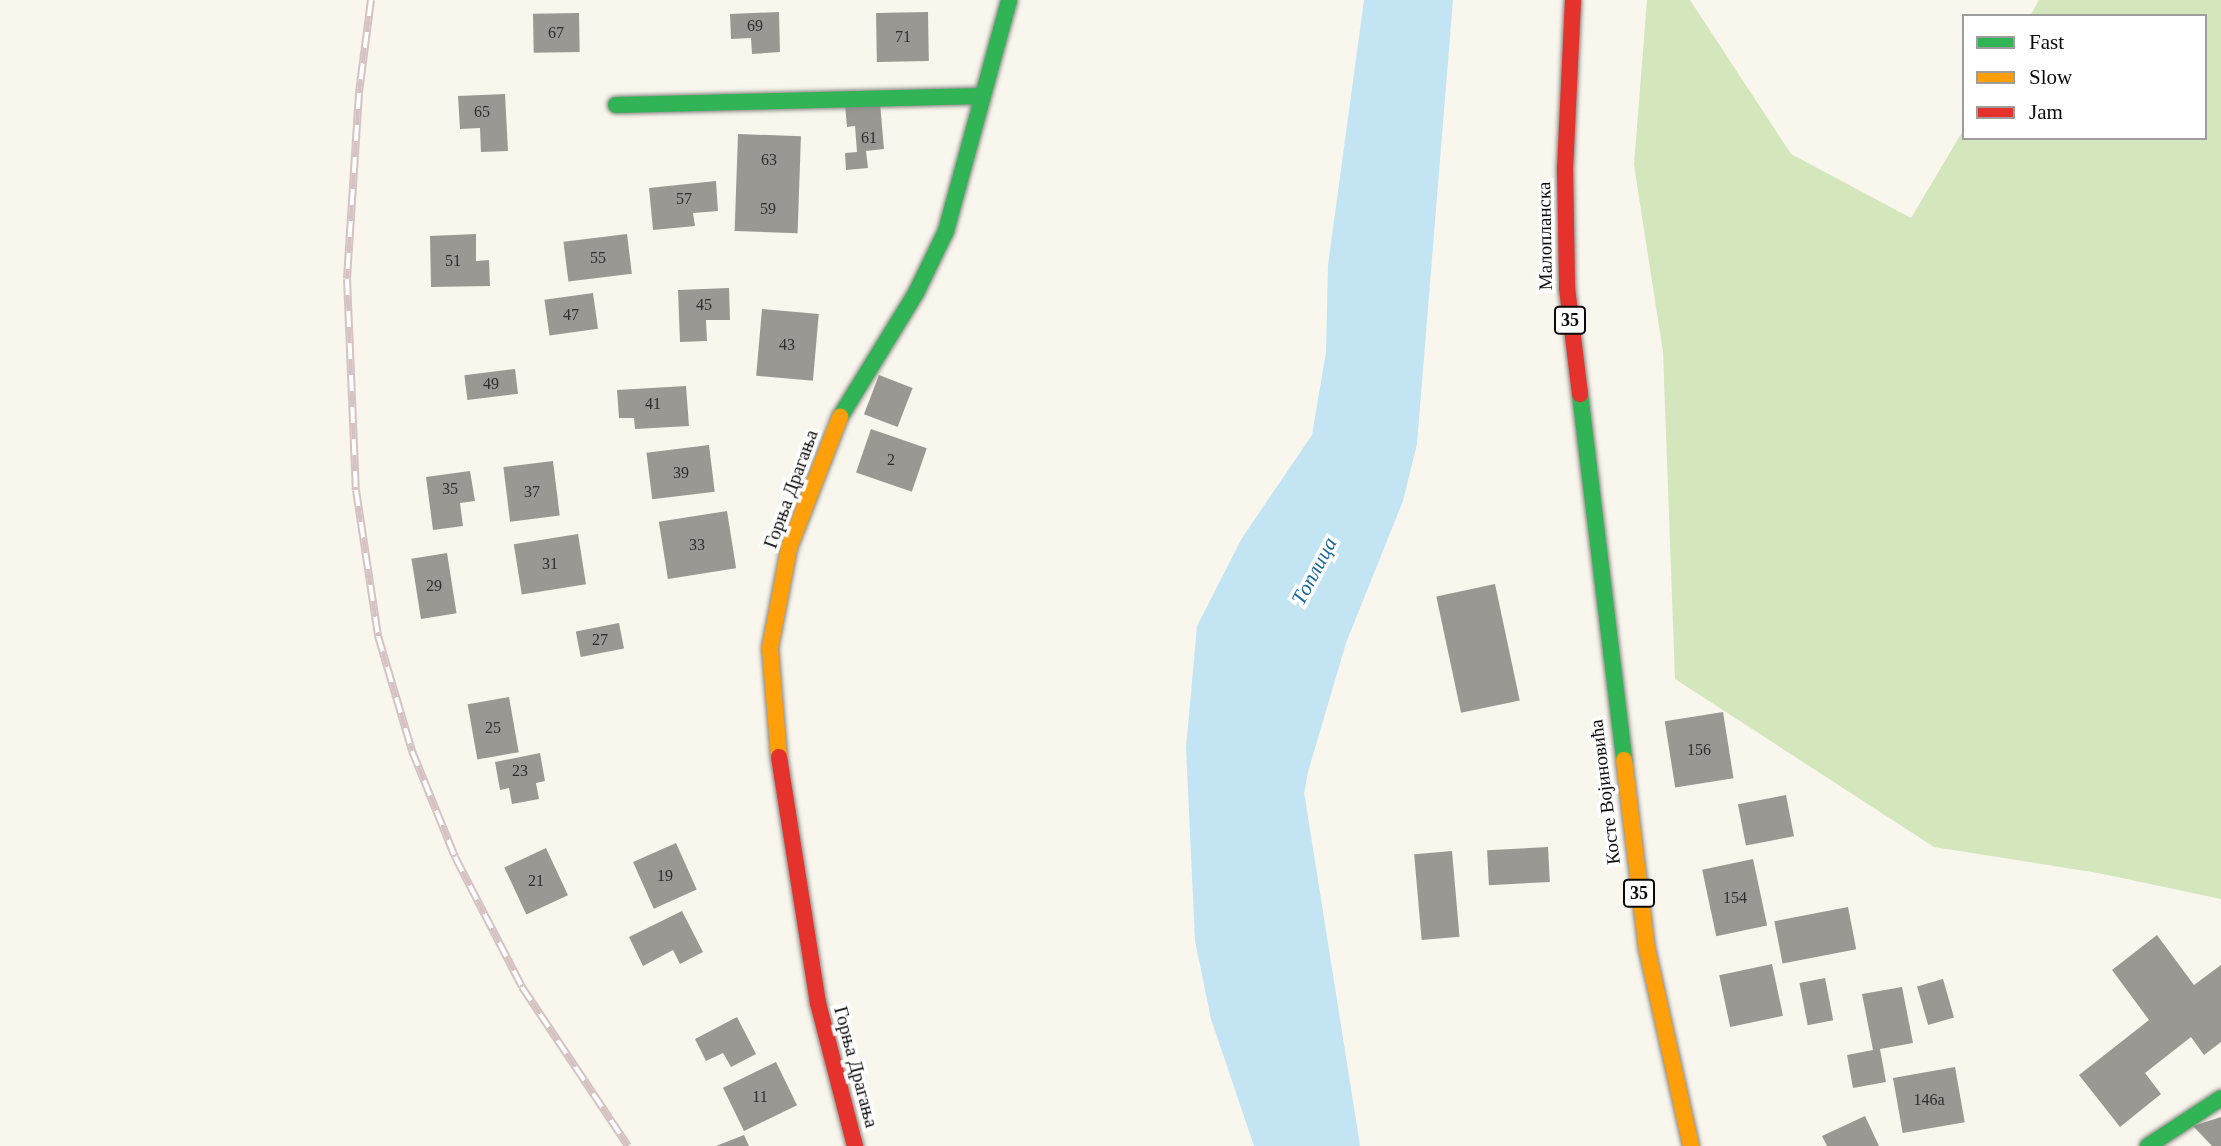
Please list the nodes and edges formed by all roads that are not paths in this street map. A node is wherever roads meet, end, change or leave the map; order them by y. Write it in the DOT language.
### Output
graph roads {
  1 [pos="1009,0"];
  2 [pos="1573,0"];
  3 [pos="982,96"];
  4 [pos="616,105"];
  5 [pos="1609,637"];
  6 [pos="2221,1098"];
  7 [pos="855,1146"];
  8 [pos="1691,1146"];
  9 [pos="2148,1146"];
  1 -- 3 [label="street, Горња Драгања"];
  2 -- 5 [label="street, Малопланска / 35"];
  3 -- 4 [label="street"];
  3 -- 7 [label="street, Горња Драгања"];
  5 -- 8 [label="street, Косте Војиновића / 35"];
  6 -- 9 [label="street"];
}
